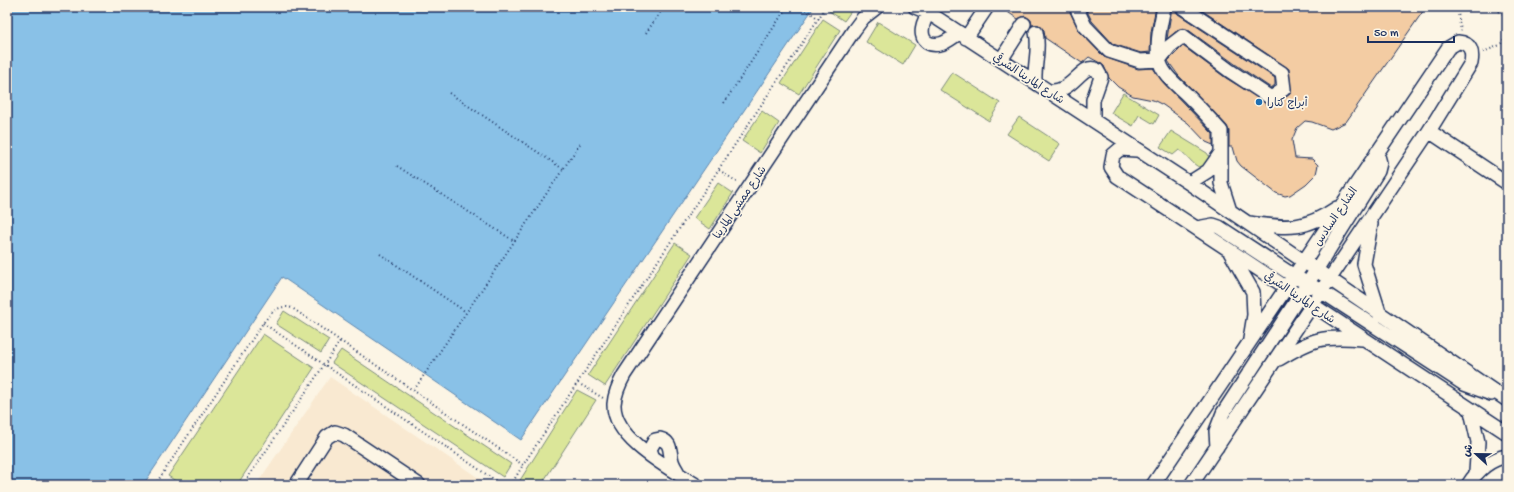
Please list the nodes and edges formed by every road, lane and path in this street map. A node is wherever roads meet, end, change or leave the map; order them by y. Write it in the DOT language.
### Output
graph roads {
  1 [pos="664,7"];
  2 [pos="787,7"];
  3 [pos="802,7"];
  4 [pos="826,7"];
  5 [pos="878,7"];
  6 [pos="915,7"];
  7 [pos="987,7"];
  8 [pos="1076,7"];
  9 [pos="1164,7"];
  10 [pos="1182,7"];
  11 [pos="1457,7"];
  12 [pos="1492,7"];
  13 [pos="929,13"];
  14 [pos="1507,17"];
  15 [pos="819,19"];
  16 [pos="1024,24"];
  17 [pos="1036,32"];
  18 [pos="646,33"];
  19 [pos="1507,34"];
  20 [pos="963,35"];
  21 [pos="1463,42"];
  22 [pos="1473,56"];
  23 [pos="1001,60"];
  24 [pos="1035,60"];
  25 [pos="1159,60"];
  26 [pos="1020,72"];
  27 [pos="1035,82"];
  28 [pos="1048,90"];
  29 [pos="448,93"];
  30 [pos="1093,100"];
  31 [pos="724,102"];
  32 [pos="1075,108"];
  33 [pos="1096,122"];
  34 [pos="1429,131"];
  35 [pos="580,144"];
  36 [pos="1138,150"];
  37 [pos="1116,151"];
  38 [pos="1377,152"];
  39 [pos="1221,153"];
  40 [pos="397,166"];
  41 [pos="563,169"];
  42 [pos="718,170"];
  43 [pos="1507,183"];
  44 [pos="1189,184"];
  45 [pos="748,188"];
  46 [pos="1343,203"];
  47 [pos="1230,211"];
  48 [pos="1374,213"];
  49 [pos="1247,222"];
  50 [pos="1197,228"];
  51 [pos="514,241"];
  52 [pos="1226,247"];
  53 [pos="380,254"];
  54 [pos="1304,261"];
  55 [pos="1316,270"];
  56 [pos="1294,276"];
  57 [pos="1329,279"];
  58 [pos="1308,283"];
  59 [pos="1286,287"];
  60 [pos="1322,291"];
  61 [pos="1299,296"];
  62 [pos="1311,305"];
  63 [pos="466,312"];
  64 [pos="1380,315"];
  65 [pos="263,323"];
  66 [pos="341,340"];
  67 [pos="1364,340"];
  68 [pos="1250,344"];
  69 [pos="1275,360"];
  70 [pos="324,365"];
  71 [pos="578,383"];
  72 [pos="413,390"];
  73 [pos="1505,399"];
  74 [pos="614,405"];
  75 [pos="1471,411"];
  76 [pos="1507,433"];
  77 [pos="1217,447"];
  78 [pos="652,455"];
  79 [pos="1507,456"];
  80 [pos="523,465"];
  81 [pos="1476,472"];
  82 [pos="679,474"];
  83 [pos="156,485"];
  84 [pos="243,485"];
  85 [pos="296,485"];
  86 [pos="419,485"];
  87 [pos="502,485"];
  88 [pos="511,485"];
  89 [pos="696,485"];
  90 [pos="1153,485"];
  91 [pos="1191,485"];
  92 [pos="1468,485"];
  1 -- 18 [label="path"];
  2 -- 31 [label="path"];
  3 -- 15 [label="path"];
  4 -- 15 [label="path"];
  5 -- 45 [label="street, شارع ممشي المارينا"];
  6 -- 13 [label="street, شارع المارينا الشرقي"];
  7 -- 20 [label="street"];
  8 -- 25 [label="street"];
  9 -- 25 [label="street"];
  10 -- 25 [label="street"];
  11 -- 21 [label="path"];
  12 -- 14 [label="path"];
  13 -- 20 [label="street, شارع المارينا الشرقي"];
  13 -- 20 [label="street"];
  15 -- 42 [label="path"];
  16 -- 23 [label="street"];
  17 -- 24 [label="street"];
  19 -- 22 [label="path"];
  20 -- 23 [label="street, شارع المارينا الشرقي"];
  21 -- 22 [label="street"];
  21 -- 38 [label="street, الشارع السادس"];
  22 -- 34 [label="street"];
  23 -- 26 [label="street, شارع المارينا الشرقي"];
  24 -- 26 [label="street"];
  24 -- 27 [label="street"];
  25 -- 39 [label="street"];
  26 -- 27 [label="street, شارع المارينا الشرقي"];
  27 -- 28 [label="street, شارع المارينا الشرقي"];
  28 -- 30 [label="street"];
  28 -- 32 [label="street, شارع المارينا الشرقي"];
  29 -- 41 [label="path"];
  30 -- 32 [label="street"];
  30 -- 33 [label="street"];
  32 -- 33 [label="street, شارع المارينا الشرقي"];
  33 -- 36 [label="street, شارع المارينا الشرقي"];
  33 -- 37 [label="street, شارع المارينا الشرقي"];
  34 -- 43 [label="street"];
  34 -- 48 [label="street"];
  35 -- 41 [label="path"];
  36 -- 37 [label="street"];
  36 -- 44 [label="street, شارع المارينا الشرقي"];
  37 -- 50 [label="street, شارع المارينا الشرقي"];
  38 -- 46 [label="street, الشارع السادس"];
  38 -- 55 [label="street"];
  39 -- 44 [label="street"];
  39 -- 47 [label="street"];
  40 -- 51 [label="path"];
  41 -- 51 [label="path"];
  42 -- 45 [label="path"];
  42 -- 71 [label="path"];
  44 -- 47 [label="street, شارع المارينا الشرقي"];
  45 -- 74 [label="street, شارع ممشي المارينا"];
  46 -- 49 [label="street"];
  46 -- 54 [label="street, الشارع السادس"];
  47 -- 49 [label="street, شارع المارينا الشرقي"];
  48 -- 57 [label="street"];
  48 -- 64 [label="street"];
  49 -- 54 [label="street, شارع المارينا الشرقي"];
  50 -- 52 [label="street, شارع المارينا الشرقي"];
  50 -- 56 [label="street"];
  51 -- 63 [label="path"];
  52 -- 59 [label="street, شارع المارينا الشرقي"];
  52 -- 68 [label="street"];
  53 -- 63 [label="path"];
  54 -- 55 [label="street, شارع المارينا الشرقي"];
  54 -- 56 [label="street, الشارع السادس"];
  54 -- 58 [label="street"];
  55 -- 57 [label="street, شارع المارينا الشرقي"];
  55 -- 58 [label="street"];
  56 -- 58 [label="street"];
  56 -- 59 [label="street, الشارع السادس"];
  57 -- 58 [label="street"];
  57 -- 60 [label="street"];
  57 -- 64 [label="street, شارع المارينا الشرقي"];
  58 -- 59 [label="street"];
  58 -- 60 [label="street"];
  58 -- 61 [label="street"];
  58 -- 62 [label="street"];
  59 -- 61 [label="street, شارع المارينا الشرقي"];
  59 -- 68 [label="street, الشارع السادس"];
  60 -- 62 [label="street"];
  60 -- 73 [label="street"];
  61 -- 62 [label="street, شارع المارينا الشرقي"];
  61 -- 77 [label="street"];
  62 -- 67 [label="street, شارع المارينا الشرقي"];
  62 -- 69 [label="street"];
  63 -- 72 [label="path"];
  64 -- 73 [label="street, شارع المارينا الشرقي"];
  65 -- 66 [label="path"];
  65 -- 70 [label="path"];
  65 -- 83 [label="path"];
  66 -- 70 [label="path"];
  66 -- 72 [label="path"];
  67 -- 69 [label="street"];
  67 -- 75 [label="street, شارع المارينا الشرقي"];
  68 -- 90 [label="street, الشارع السادس"];
  69 -- 77 [label="street"];
  70 -- 84 [label="path"];
  70 -- 87 [label="path"];
  71 -- 74 [label="path"];
  71 -- 80 [label="path"];
  72 -- 80 [label="path"];
  74 -- 78 [label="street"];
  75 -- 76 [label="street, شارع المارينا الشرقي"];
  75 -- 81 [label="street"];
  77 -- 91 [label="street"];
  78 -- 82 [label="street"];
  78 -- 82 [label="street"];
  79 -- 81 [label="street"];
  80 -- 88 [label="path"];
  81 -- 92 [label="street"];
  82 -- 89 [label="street"];
  85 -- 86 [label="street"];
}
